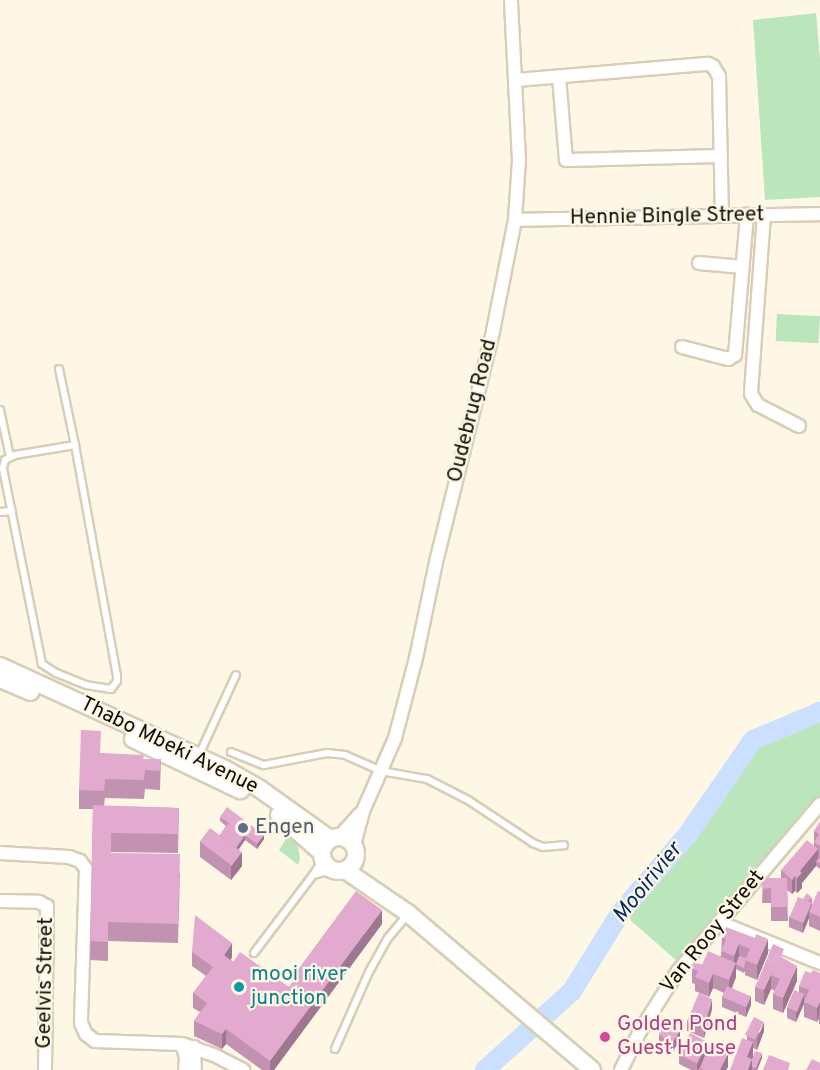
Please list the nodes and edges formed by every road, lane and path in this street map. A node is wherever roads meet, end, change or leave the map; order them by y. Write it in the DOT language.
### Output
graph roads {
  1 [pos="511,0"];
  2 [pos="559,77"];
  3 [pos="516,80"];
  4 [pos="721,156"];
  5 [pos="820,214"];
  6 [pos="747,215"];
  7 [pos="764,215"];
  8 [pos="722,216"];
  9 [pos="515,220"];
  10 [pos="699,263"];
  11 [pos="743,267"];
  12 [pos="682,347"];
  13 [pos="59,369"];
  14 [pos="0,410"];
  15 [pos="799,426"];
  16 [pos="75,445"];
  17 [pos="10,457"];
  18 [pos="12,511"];
  19 [pos="0,512"];
  20 [pos="0,666"];
  21 [pos="236,675"];
  22 [pos="0,679"];
  23 [pos="231,752"];
  24 [pos="199,756"];
  25 [pos="381,771"];
  26 [pos="820,804"];
  27 [pos="564,845"];
  28 [pos="0,853"];
  29 [pos="337,854"];
  30 [pos="313,875"];
  31 [pos="0,900"];
  32 [pos="409,914"];
  33 [pos="720,922"];
  34 [pos="254,953"];
  35 [pos="820,963"];
  36 [pos="188,1046"];
  37 [pos="335,1049"];
  38 [pos="45,1070"];
  39 [pos="185,1070"];
  40 [pos="195,1070"];
  41 [pos="243,1070"];
  42 [pos="592,1070"];
  43 [pos="621,1070"];
  1 -- 3 [label="street, Oudebrug Road"];
  2 -- 3 [label="street"];
  2 -- 4 [label="street"];
  2 -- 4 [label="street"];
  3 -- 9 [label="street, Oudebrug Road"];
  4 -- 8 [label="street"];
  5 -- 7 [label="street, Hennie Bingle Street"];
  6 -- 7 [label="street, Hennie Bingle Street"];
  6 -- 8 [label="street, Hennie Bingle Street"];
  6 -- 11 [label="street"];
  7 -- 15 [label="street"];
  8 -- 9 [label="street, Hennie Bingle Street"];
  9 -- 25 [label="street, Oudebrug Road"];
  10 -- 11 [label="street"];
  11 -- 12 [label="street"];
  13 -- 16 [label="lane"];
  14 -- 17 [label="lane"];
  16 -- 17 [label="lane"];
  16 -- 18 [label="lane"];
  17 -- 18 [label="lane"];
  18 -- 19 [label="lane"];
  20 -- 24 [label="main road, Thabo Mbeki Avenue"];
  21 -- 24 [label="lane"];
  22 -- 29 [label="main road, Thabo Mbeki Avenue"];
  23 -- 25 [label="lane"];
  24 -- 29 [label="main road, Thabo Mbeki Avenue"];
  25 -- 27 [label="lane"];
  25 -- 29 [label="street, Oudebrug Road"];
  26 -- 33 [label="street, Van Rooy Street"];
  28 -- 36 [label="street"];
  29 -- 30 [label="lane"];
  29 -- 30 [label="lane"];
  29 -- 32 [label="main road, Thabo Mbeki Avenue"];
  30 -- 34 [label="lane"];
  31 -- 38 [label="street, Geelvis Street"];
  32 -- 37 [label="lane"];
  32 -- 42 [label="main road, Thabo Mbeki Avenue"];
  33 -- 35 [label="street"];
  33 -- 43 [label="street, Van Rooy Street"];
  36 -- 39 [label="street"];
  36 -- 40 [label="street"];
  36 -- 41 [label="street"];
}
